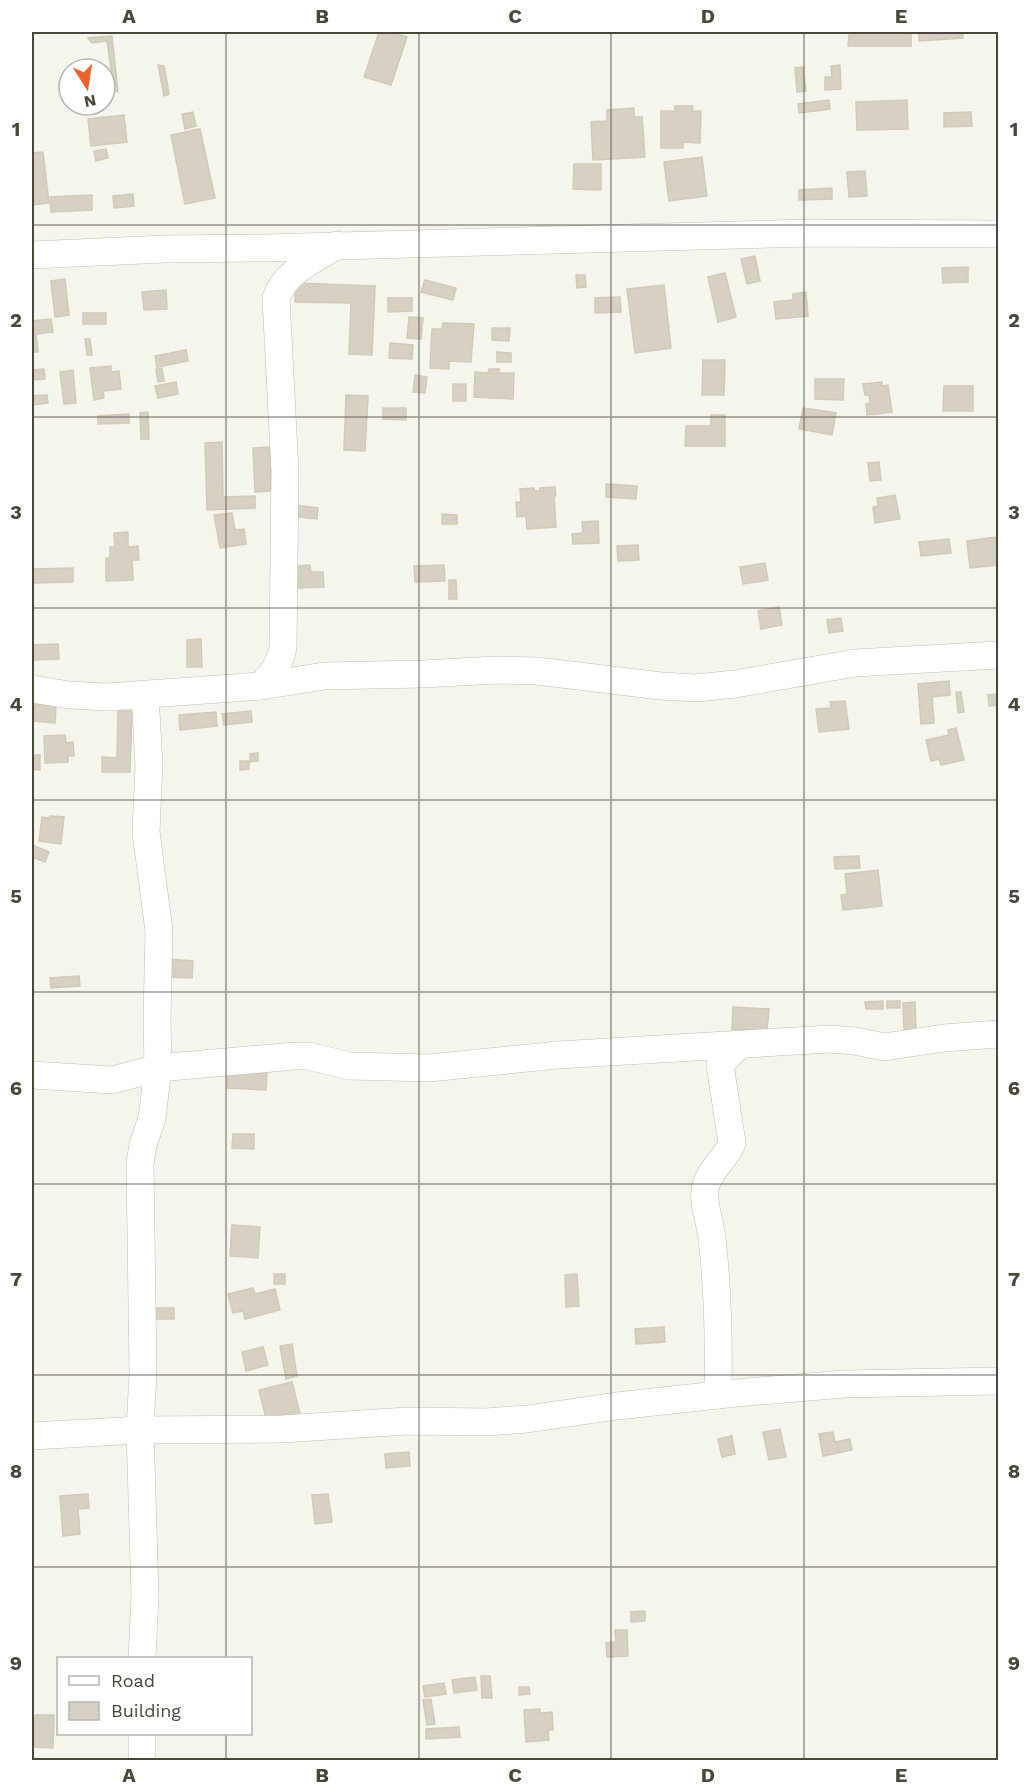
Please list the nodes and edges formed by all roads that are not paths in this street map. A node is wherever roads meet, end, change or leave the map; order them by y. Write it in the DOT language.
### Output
graph roads {
  1 [pos="999,234"];
  2 [pos="337,245"];
  3 [pos="32,255"];
  4 [pos="999,655"];
  5 [pos="261,686"];
  6 [pos="32,689"];
  7 [pos="145,694"];
  8 [pos="999,1034"];
  9 [pos="740,1045"];
  10 [pos="158,1068"];
  11 [pos="32,1075"];
  12 [pos="999,1381"];
  13 [pos="718,1395"];
  14 [pos="140,1430"];
  15 [pos="32,1436"];
  16 [pos="142,1657"];
  17 [pos="142,1735"];
  18 [pos="142,1761"];
  1 -- 2 [label="street"];
  2 -- 3 [label="street"];
  2 -- 5 [label="street"];
  4 -- 5 [label="street"];
  5 -- 7 [label="street"];
  6 -- 7 [label="street"];
  7 -- 10 [label="street"];
  8 -- 9 [label="street"];
  9 -- 10 [label="street"];
  9 -- 13 [label="street"];
  10 -- 11 [label="street"];
  10 -- 14 [label="street"];
  12 -- 13 [label="street"];
  13 -- 14 [label="street"];
  14 -- 15 [label="street"];
  14 -- 16 [label="street"];
  17 -- 18 [label="street"];
}
